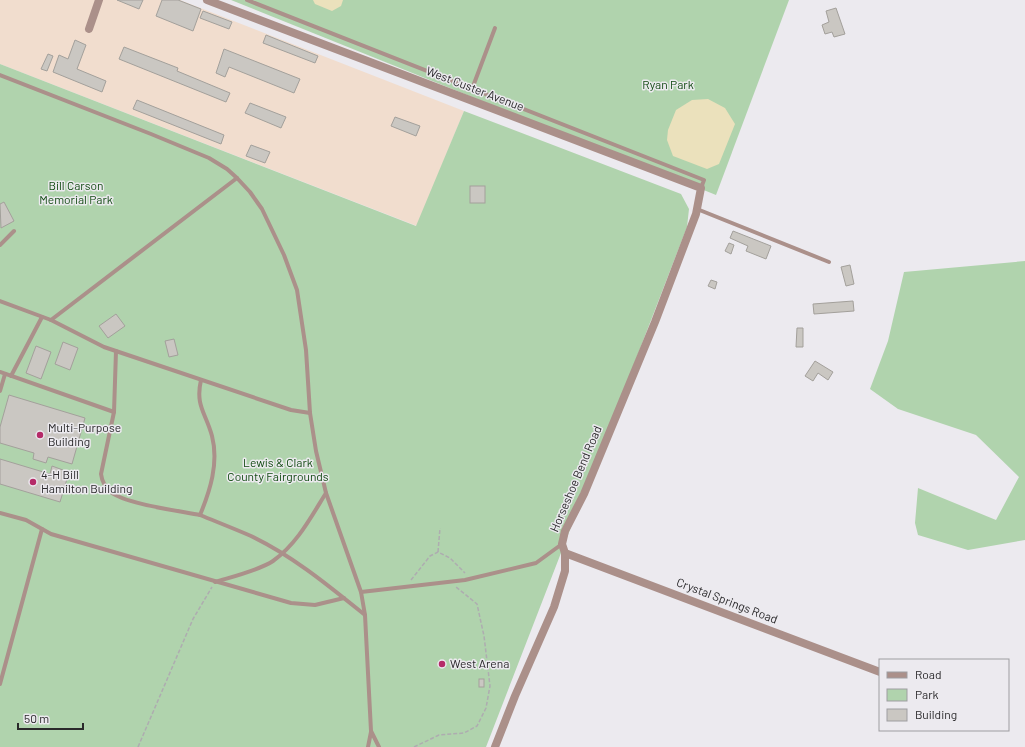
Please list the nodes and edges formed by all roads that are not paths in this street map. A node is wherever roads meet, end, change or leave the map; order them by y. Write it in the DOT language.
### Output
graph roads {
  1 [pos="99,0"];
  2 [pos="207,0"];
  3 [pos="247,0"];
  4 [pos="495,28"];
  5 [pos="89,29"];
  6 [pos="0,75"];
  7 [pos="472,88"];
  8 [pos="237,178"];
  9 [pos="701,188"];
  10 [pos="697,209"];
  11 [pos="14,231"];
  12 [pos="0,245"];
  13 [pos="829,262"];
  14 [pos="0,301"];
  15 [pos="42,317"];
  16 [pos="51,320"];
  17 [pos="116,351"];
  18 [pos="2,373"];
  19 [pos="11,376"];
  20 [pos="202,380"];
  21 [pos="0,391"];
  22 [pos="114,412"];
  23 [pos="310,413"];
  24 [pos="326,493"];
  25 [pos="0,513"];
  26 [pos="200,515"];
  27 [pos="42,529"];
  28 [pos="562,544"];
  29 [pos="565,553"];
  30 [pos="282,554"];
  31 [pos="215,582"];
  32 [pos="361,592"];
  33 [pos="344,598"];
  34 [pos="365,615"];
  35 [pos="879,672"];
  36 [pos="0,684"];
  37 [pos="371,731"];
  38 [pos="368,747"];
  39 [pos="379,747"];
  40 [pos="495,747"];
  1 -- 5 [label="street"];
  2 -- 9 [label="street, West Custer Avenue"];
  3 -- 7 [label="lane"];
  4 -- 7 [label="lane"];
  6 -- 8 [label="lane"];
  7 -- 9 [label="lane"];
  8 -- 16 [label="lane"];
  8 -- 23 [label="lane"];
  9 -- 10 [label="street"];
  10 -- 13 [label="lane"];
  10 -- 28 [label="street, Horseshoe Bend Road"];
  11 -- 12 [label="lane"];
  14 -- 15 [label="lane"];
  15 -- 16 [label="lane"];
  15 -- 19 [label="lane"];
  16 -- 17 [label="lane"];
  17 -- 20 [label="lane"];
  17 -- 22 [label="lane"];
  18 -- 19 [label="lane"];
  18 -- 21 [label="lane"];
  19 -- 22 [label="lane"];
  20 -- 23 [label="lane"];
  20 -- 26 [label="lane"];
  22 -- 26 [label="lane"];
  23 -- 24 [label="lane"];
  24 -- 30 [label="lane"];
  24 -- 32 [label="lane"];
  25 -- 27 [label="lane"];
  26 -- 30 [label="lane"];
  27 -- 31 [label="lane"];
  27 -- 36 [label="lane"];
  28 -- 29 [label="street, Horseshoe Bend Road"];
  28 -- 32 [label="lane"];
  29 -- 35 [label="street, Crystal Springs Road"];
  29 -- 40 [label="street, Horseshoe Bend Road"];
  30 -- 31 [label="lane"];
  30 -- 33 [label="lane"];
  31 -- 33 [label="lane"];
  32 -- 34 [label="lane"];
  33 -- 34 [label="lane"];
  34 -- 37 [label="lane"];
  37 -- 38 [label="lane"];
  37 -- 39 [label="lane"];
}
